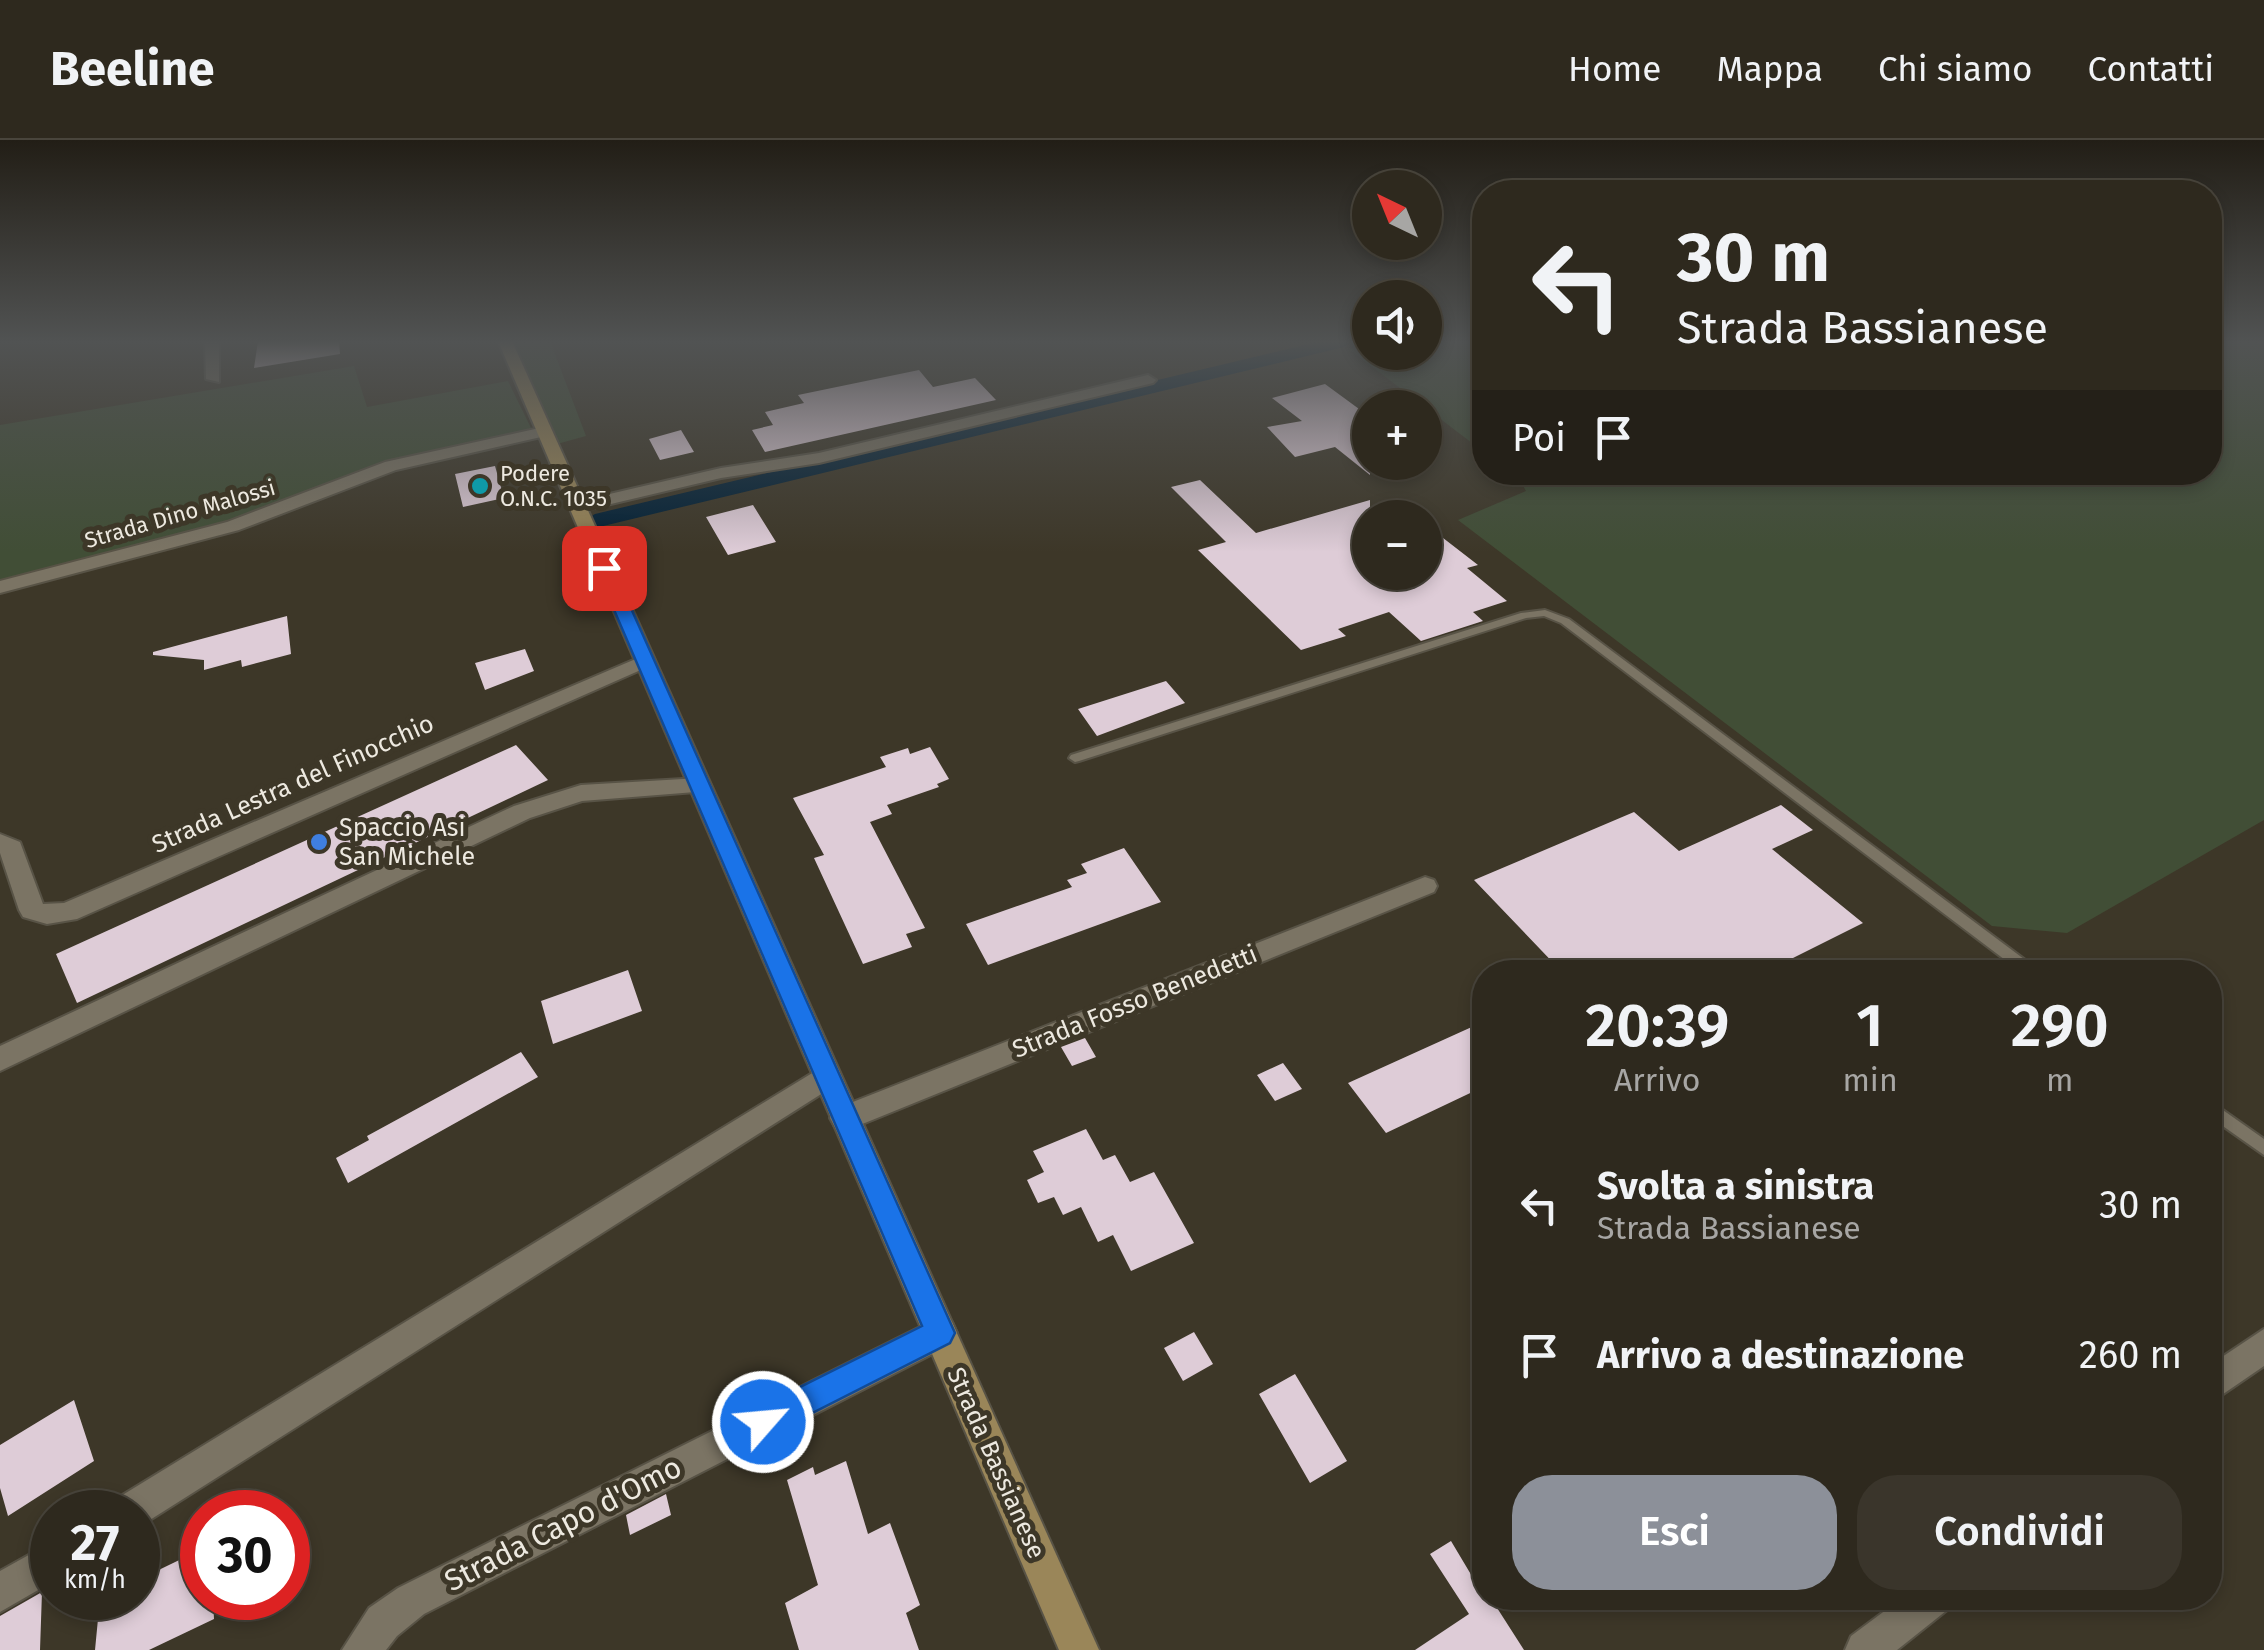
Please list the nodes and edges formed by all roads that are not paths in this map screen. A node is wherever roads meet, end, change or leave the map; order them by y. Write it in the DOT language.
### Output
graph roads {
  1 [pos="535,411"];
  2 [pos="1015,411"];
  3 [pos="544,432"];
  4 [pos="578,507"];
  5 [pos="0,587"];
  6 [pos="645,661"];
  7 [pos="1076,758"];
  8 [pos="700,786"];
  9 [pos="0,842"];
  10 [pos="1426,886"];
  11 [pos="2015,960"];
  12 [pos="0,1059"];
  13 [pos="828,1076"];
  14 [pos="2222,1117"];
  15 [pos="845,1118"];
  16 [pos="2264,1148"];
  17 [pos="940,1333"];
  18 [pos="2264,1345"];
  19 [pos="2222,1377"];
  20 [pos="160,1493"];
  21 [pos="30,1575"];
  22 [pos="0,1593"];
  23 [pos="1918,1610"];
  24 [pos="362,1650"];
  25 [pos="1078,1650"];
  26 [pos="1865,1650"];
  1 -- 3 [label="street, Strada Bassianese"];
  2 -- 4 [label="street"];
  3 -- 4 [label="street, Strada Bassianese"];
  3 -- 5 [label="street, Strada Dino Malossi"];
  4 -- 6 [label="street, Strada Bassianese"];
  6 -- 8 [label="street, Strada Bassianese"];
  6 -- 9 [label="street, Strada Lestra del Finocchio"];
  7 -- 11 [label="lane"];
  8 -- 12 [label="street"];
  8 -- 13 [label="street, Strada Bassianese"];
  10 -- 15 [label="street, Strada Fosso Benedetti"];
  13 -- 15 [label="street, Strada Bassianese"];
  13 -- 20 [label="street"];
  14 -- 16 [label="lane"];
  15 -- 17 [label="street, Strada Bassianese"];
  17 -- 24 [label="street, Strada Capo d'Omo"];
  17 -- 25 [label="street, Strada Bassianese"];
  18 -- 19 [label="street"];
  21 -- 22 [label="street"];
  23 -- 26 [label="street"];
}
